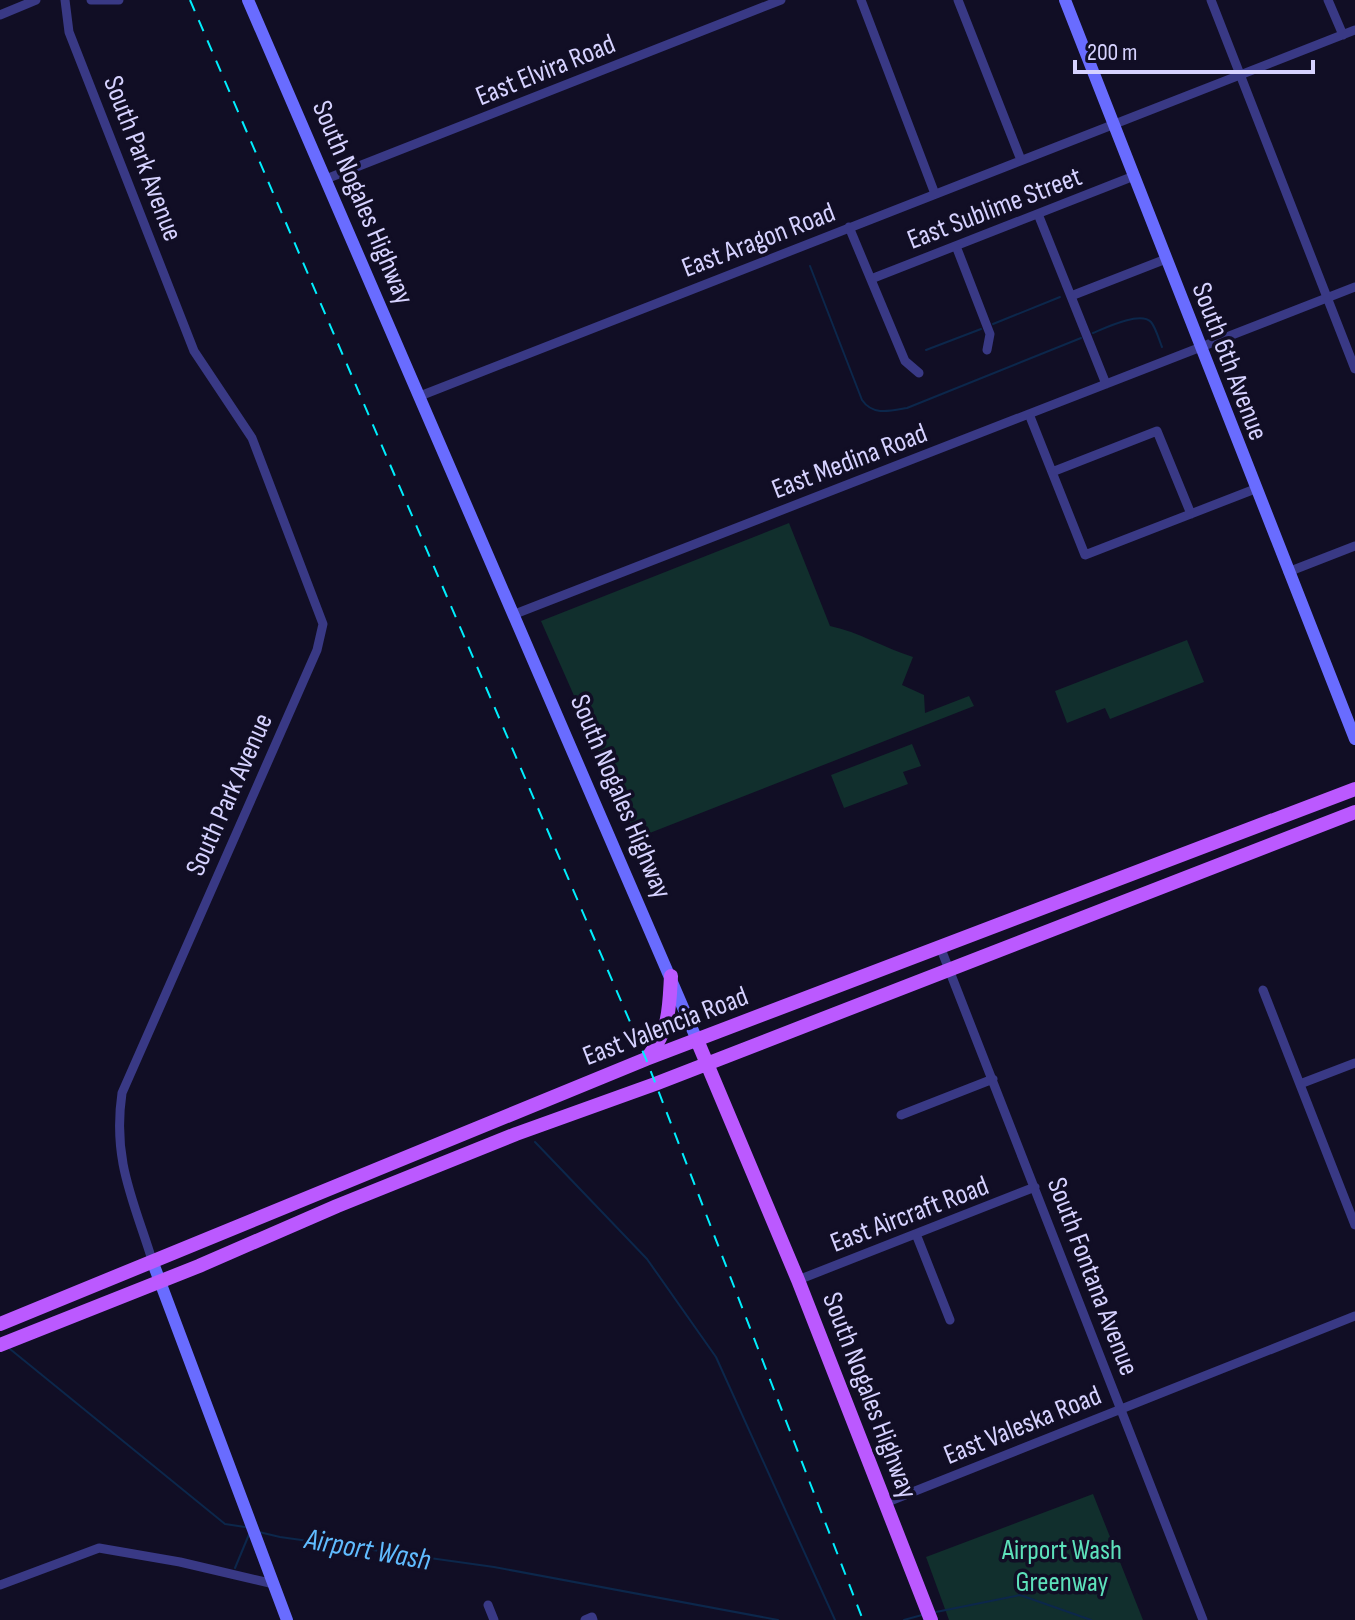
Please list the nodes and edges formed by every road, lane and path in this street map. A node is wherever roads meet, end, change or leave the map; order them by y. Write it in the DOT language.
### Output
graph roads {
  1 [pos="36,0"];
  2 [pos="65,0"];
  3 [pos="91,0"];
  4 [pos="119,0"];
  5 [pos="248,0"];
  6 [pos="781,0"];
  7 [pos="861,0"];
  8 [pos="958,0"];
  9 [pos="1065,0"];
  10 [pos="1211,0"];
  11 [pos="1328,0"];
  12 [pos="0,15"];
  13 [pos="1355,30"];
  14 [pos="1343,35"];
  15 [pos="1240,75"];
  16 [pos="1114,124"];
  17 [pos="1021,160"];
  18 [pos="1134,176"];
  19 [pos="326,179"];
  20 [pos="935,194"];
  21 [pos="1038,214"];
  22 [pos="849,227"];
  23 [pos="956,246"];
  24 [pos="1166,259"];
  25 [pos="871,279"];
  26 [pos="1355,287"];
  27 [pos="1071,296"];
  28 [pos="1327,298"];
  29 [pos="1199,348"];
  30 [pos="987,350"];
  31 [pos="1355,369"];
  32 [pos="919,373"];
  33 [pos="1106,384"];
  34 [pos="420,396"];
  35 [pos="1029,414"];
  36 [pos="1052,472"];
  37 [pos="1255,489"];
  38 [pos="1191,514"];
  39 [pos="1355,546"];
  40 [pos="1288,572"];
  41 [pos="515,614"];
  42 [pos="1355,739"];
  43 [pos="1355,789"];
  44 [pos="1355,812"];
  45 [pos="1128,877"];
  46 [pos="1135,897"];
  47 [pos="941,949"];
  48 [pos="948,968"];
  49 [pos="671,976"];
  50 [pos="1263,990"];
  51 [pos="697,1040"];
  52 [pos="646,1059"];
  53 [pos="709,1063"];
  54 [pos="1355,1063"];
  55 [pos="993,1079"];
  56 [pos="1300,1084"];
  57 [pos="508,1115"];
  58 [pos="901,1115"];
  59 [pos="516,1134"];
  60 [pos="1355,1186"];
  61 [pos="329,1187"];
  62 [pos="1035,1187"];
  63 [pos="1342,1192"];
  64 [pos="337,1206"];
  65 [pos="1355,1225"];
  66 [pos="916,1234"];
  67 [pos="153,1263"];
  68 [pos="798,1280"];
  69 [pos="159,1282"];
  70 [pos="1355,1316"];
  71 [pos="950,1320"];
  72 [pos="3,1323"];
  73 [pos="0,1345"];
  74 [pos="1121,1408"];
  75 [pos="885,1503"];
  76 [pos="274,1584"];
  77 [pos="0,1585"];
  78 [pos="488,1605"];
  79 [pos="287,1620"];
  80 [pos="494,1620"];
  81 [pos="931,1620"];
  82 [pos="1203,1620"];
  1 -- 12 [label="street"];
  2 -- 67 [label="street, South Park Avenue"];
  3 -- 4 [label="street"];
  5 -- 19 [label="main road, South Nogales Highway"];
  6 -- 19 [label="street, East Elvira Road"];
  7 -- 20 [label="street"];
  8 -- 17 [label="street"];
  9 -- 16 [label="main road, South 6th Avenue"];
  10 -- 15 [label="street"];
  11 -- 14 [label="street"];
  13 -- 14 [label="street, East Aragon Road"];
  14 -- 15 [label="street, East Aragon Road"];
  15 -- 16 [label="street, East Aragon Road"];
  15 -- 28 [label="street"];
  16 -- 17 [label="street, East Aragon Road"];
  16 -- 18 [label="main road, South 6th Avenue"];
  17 -- 20 [label="street, East Aragon Road"];
  18 -- 21 [label="street, East Sublime Street"];
  18 -- 24 [label="main road, South 6th Avenue"];
  19 -- 34 [label="main road, South Nogales Highway"];
  20 -- 22 [label="street, East Aragon Road"];
  21 -- 23 [label="street, East Sublime Street"];
  21 -- 27 [label="street"];
  22 -- 25 [label="street"];
  22 -- 34 [label="street, East Aragon Road"];
  23 -- 25 [label="street, East Sublime Street"];
  23 -- 30 [label="street"];
  24 -- 27 [label="street"];
  24 -- 29 [label="main road, South 6th Avenue"];
  25 -- 32 [label="street"];
  26 -- 28 [label="street, East Medina Road"];
  27 -- 33 [label="street"];
  28 -- 29 [label="street, East Medina Road"];
  28 -- 31 [label="street"];
  29 -- 33 [label="street, East Medina Road"];
  29 -- 37 [label="main road, South 6th Avenue"];
  33 -- 35 [label="street, East Medina Road"];
  34 -- 41 [label="main road, South Nogales Highway"];
  35 -- 36 [label="street"];
  35 -- 41 [label="street, East Medina Road"];
  36 -- 38 [label="street"];
  36 -- 38 [label="street"];
  37 -- 38 [label="street"];
  37 -- 40 [label="main road, South 6th Avenue"];
  39 -- 40 [label="street"];
  40 -- 42 [label="main road, South 6th Avenue"];
  41 -- 49 [label="main road, South Nogales Highway"];
  43 -- 45 [label="main road, East Valencia Road"];
  44 -- 46 [label="main road, East Valencia Road"];
  45 -- 46 [label="main road"];
  45 -- 47 [label="main road, East Valencia Road"];
  46 -- 48 [label="main road, East Valencia Road"];
  47 -- 48 [label="street, South Fontana Avenue"];
  47 -- 51 [label="main road, East Valencia Road"];
  48 -- 53 [label="main road, East Valencia Road"];
  48 -- 55 [label="street, South Fontana Avenue"];
  49 -- 51 [label="main road, South Nogales Highway"];
  49 -- 52 [label="main road"];
  50 -- 56 [label="street"];
  51 -- 52 [label="main road, East Valencia Road"];
  51 -- 53 [label="main road, South Nogales Highway"];
  52 -- 57 [label="main road, East Valencia Road"];
  53 -- 59 [label="main road, East Valencia Road"];
  53 -- 68 [label="main road, South Nogales Highway"];
  54 -- 56 [label="street"];
  55 -- 58 [label="street"];
  55 -- 62 [label="street, South Fontana Avenue"];
  56 -- 63 [label="street"];
  57 -- 59 [label="main road"];
  57 -- 61 [label="main road, East Valencia Road"];
  59 -- 64 [label="main road, East Valencia Road"];
  60 -- 63 [label="street"];
  61 -- 64 [label="main road"];
  61 -- 67 [label="main road, East Valencia Road"];
  62 -- 66 [label="street, East Aircraft Road"];
  62 -- 74 [label="street, South Fontana Avenue"];
  63 -- 65 [label="street"];
  64 -- 69 [label="main road, East Valencia Road"];
  66 -- 68 [label="street, East Aircraft Road"];
  66 -- 71 [label="street"];
  67 -- 69 [label="main road, South Park Avenue"];
  67 -- 72 [label="main road, East Valencia Road"];
  68 -- 75 [label="main road, South Nogales Highway"];
  69 -- 73 [label="main road, East Valencia Road"];
  69 -- 76 [label="main road, South Park Avenue"];
  70 -- 74 [label="street, East Valeska Road"];
  74 -- 75 [label="street, East Valeska Road"];
  74 -- 82 [label="street, South Fontana Avenue"];
  75 -- 81 [label="main road, South Nogales Highway"];
  76 -- 77 [label="street"];
  76 -- 79 [label="main road, South Park Avenue"];
  78 -- 80 [label="street"];
}
